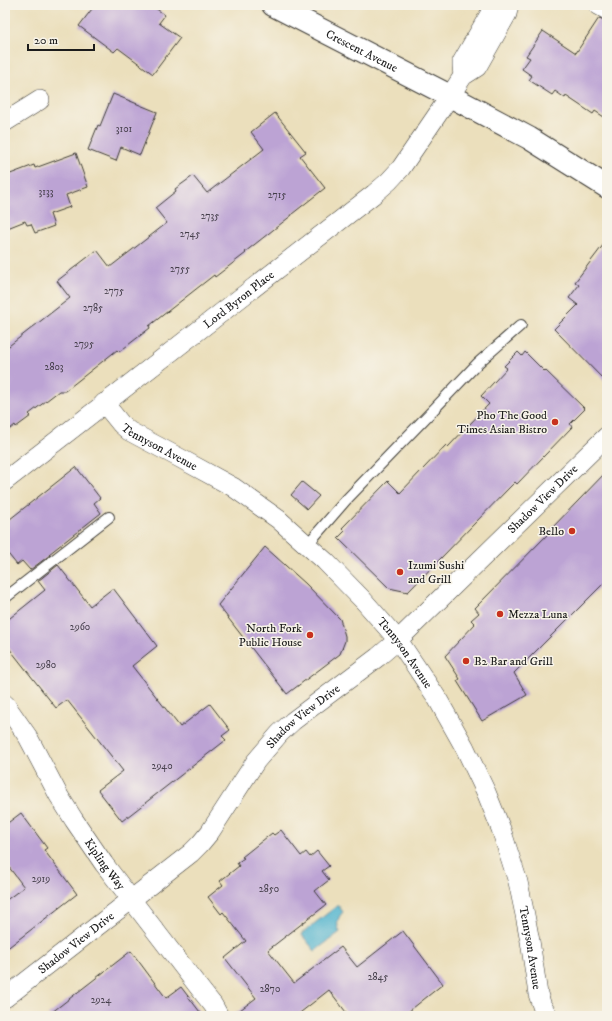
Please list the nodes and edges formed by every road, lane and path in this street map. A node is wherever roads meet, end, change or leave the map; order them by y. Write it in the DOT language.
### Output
graph roads {
  1 [pos="273,5"];
  2 [pos="495,5"];
  3 [pos="509,5"];
  4 [pos="598,5"];
  5 [pos="607,10"];
  6 [pos="463,76"];
  7 [pos="450,96"];
  8 [pos="40,100"];
  9 [pos="5,122"];
  10 [pos="607,187"];
  11 [pos="521,325"];
  12 [pos="104,403"];
  13 [pos="607,436"];
  14 [pos="5,481"];
  15 [pos="109,517"];
  16 [pos="307,545"];
  17 [pos="5,598"];
  18 [pos="398,640"];
  19 [pos="5,704"];
  20 [pos="132,900"];
  21 [pos="5,998"];
  22 [pos="219,1016"];
  23 [pos="548,1016"];
  1 -- 7 [label="street, Crescent Avenue"];
  2 -- 6 [label="street"];
  3 -- 6 [label="street"];
  4 -- 5 [label="street"];
  6 -- 7 [label="street"];
  7 -- 10 [label="street, Crescent Avenue"];
  7 -- 12 [label="street, Lord Byron Place"];
  8 -- 9 [label="street"];
  11 -- 16 [label="lane"];
  12 -- 14 [label="street, Lord Byron Place"];
  12 -- 16 [label="street, Tennyson Avenue"];
  13 -- 18 [label="street, Shadow View Drive"];
  15 -- 17 [label="lane"];
  16 -- 18 [label="street, Tennyson Avenue"];
  18 -- 20 [label="street, Shadow View Drive"];
  18 -- 23 [label="street, Tennyson Avenue"];
  19 -- 20 [label="street, Kipling Way"];
  20 -- 21 [label="street, Shadow View Drive"];
  20 -- 22 [label="street, Kipling Way"];
}
